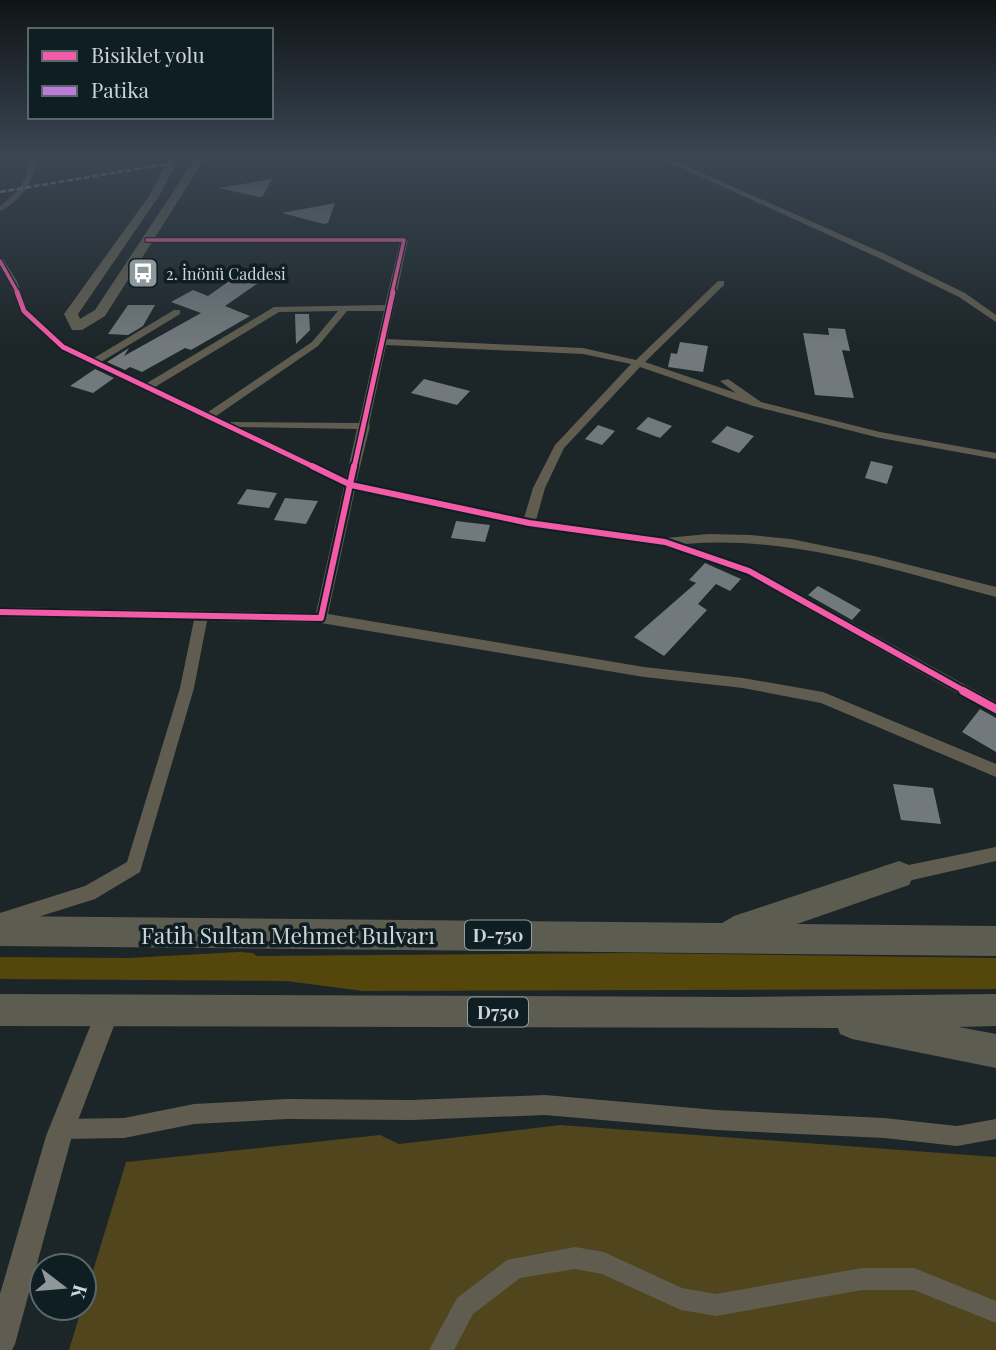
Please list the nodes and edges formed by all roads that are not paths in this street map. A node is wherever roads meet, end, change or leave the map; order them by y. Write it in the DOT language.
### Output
graph roads {
  1 [pos="137,220"];
  2 [pos="160,220"];
  3 [pos="802,220"];
  4 [pos="123,240"];
  5 [pos="147,240"];
  6 [pos="0,261"];
  7 [pos="721,283"];
  8 [pos="346,307"];
  9 [pos="390,308"];
  10 [pos="177,312"];
  11 [pos="996,319"];
  12 [pos="383,342"];
  13 [pos="96,361"];
  14 [pos="638,363"];
  15 [pos="725,381"];
  16 [pos="148,387"];
  17 [pos="757,404"];
  18 [pos="209,416"];
  19 [pos="226,424"];
  20 [pos="365,426"];
  21 [pos="996,456"];
  22 [pos="351,485"];
  23 [pos="529,523"];
  24 [pos="666,542"];
  25 [pos="996,592"];
  26 [pos="0,612"];
  27 [pos="202,615"];
  28 [pos="321,618"];
  29 [pos="996,709"];
  30 [pos="996,771"];
  31 [pos="996,854"];
  32 [pos="899,874"];
  33 [pos="0,922"];
  34 [pos="0,931"];
  35 [pos="718,937"];
  36 [pos="996,941"];
  37 [pos="0,1010"];
  38 [pos="108,1010"];
  39 [pos="996,1010"];
  40 [pos="792,1012"];
  41 [pos="996,1051"];
  42 [pos="61,1129"];
  43 [pos="996,1129"];
  44 [pos="996,1312"];
  45 [pos="0,1344"];
  46 [pos="441,1350"];
  1 -- 4 [label="main road"];
  2 -- 5 [label="main road"];
  3 -- 11 [label="street"];
  4 -- 5 [label="main road"];
  4 -- 5 [label="main road"];
  5 -- 9 [label="street"];
  6 -- 13 [label="street"];
  7 -- 14 [label="street"];
  8 -- 9 [label="street"];
  8 -- 16 [label="street"];
  8 -- 18 [label="street"];
  9 -- 12 [label="street"];
  10 -- 13 [label="street"];
  12 -- 14 [label="street"];
  12 -- 20 [label="street"];
  13 -- 16 [label="street"];
  14 -- 17 [label="street"];
  14 -- 23 [label="street"];
  15 -- 17 [label="street"];
  16 -- 18 [label="street"];
  17 -- 21 [label="street"];
  18 -- 19 [label="street"];
  19 -- 20 [label="street"];
  19 -- 22 [label="street"];
  20 -- 22 [label="street"];
  22 -- 23 [label="street"];
  22 -- 28 [label="street"];
  23 -- 24 [label="street"];
  24 -- 25 [label="street"];
  24 -- 29 [label="street"];
  26 -- 27 [label="street"];
  27 -- 28 [label="street"];
  27 -- 33 [label="street"];
  28 -- 30 [label="street"];
  31 -- 32 [label="street"];
  32 -- 35 [label="highway"];
  34 -- 35 [label="highway, Fatih Sultan Mehmet Bulvarı / D-750"];
  35 -- 36 [label="highway, Fatih Sultan Mehmet Bulvarı / D-750"];
  37 -- 38 [label="highway, D750"];
  38 -- 40 [label="highway, D750"];
  38 -- 42 [label="street"];
  39 -- 40 [label="highway, D750"];
  40 -- 41 [label="highway"];
  42 -- 43 [label="street"];
  42 -- 45 [label="street"];
  44 -- 46 [label="street"];
}
